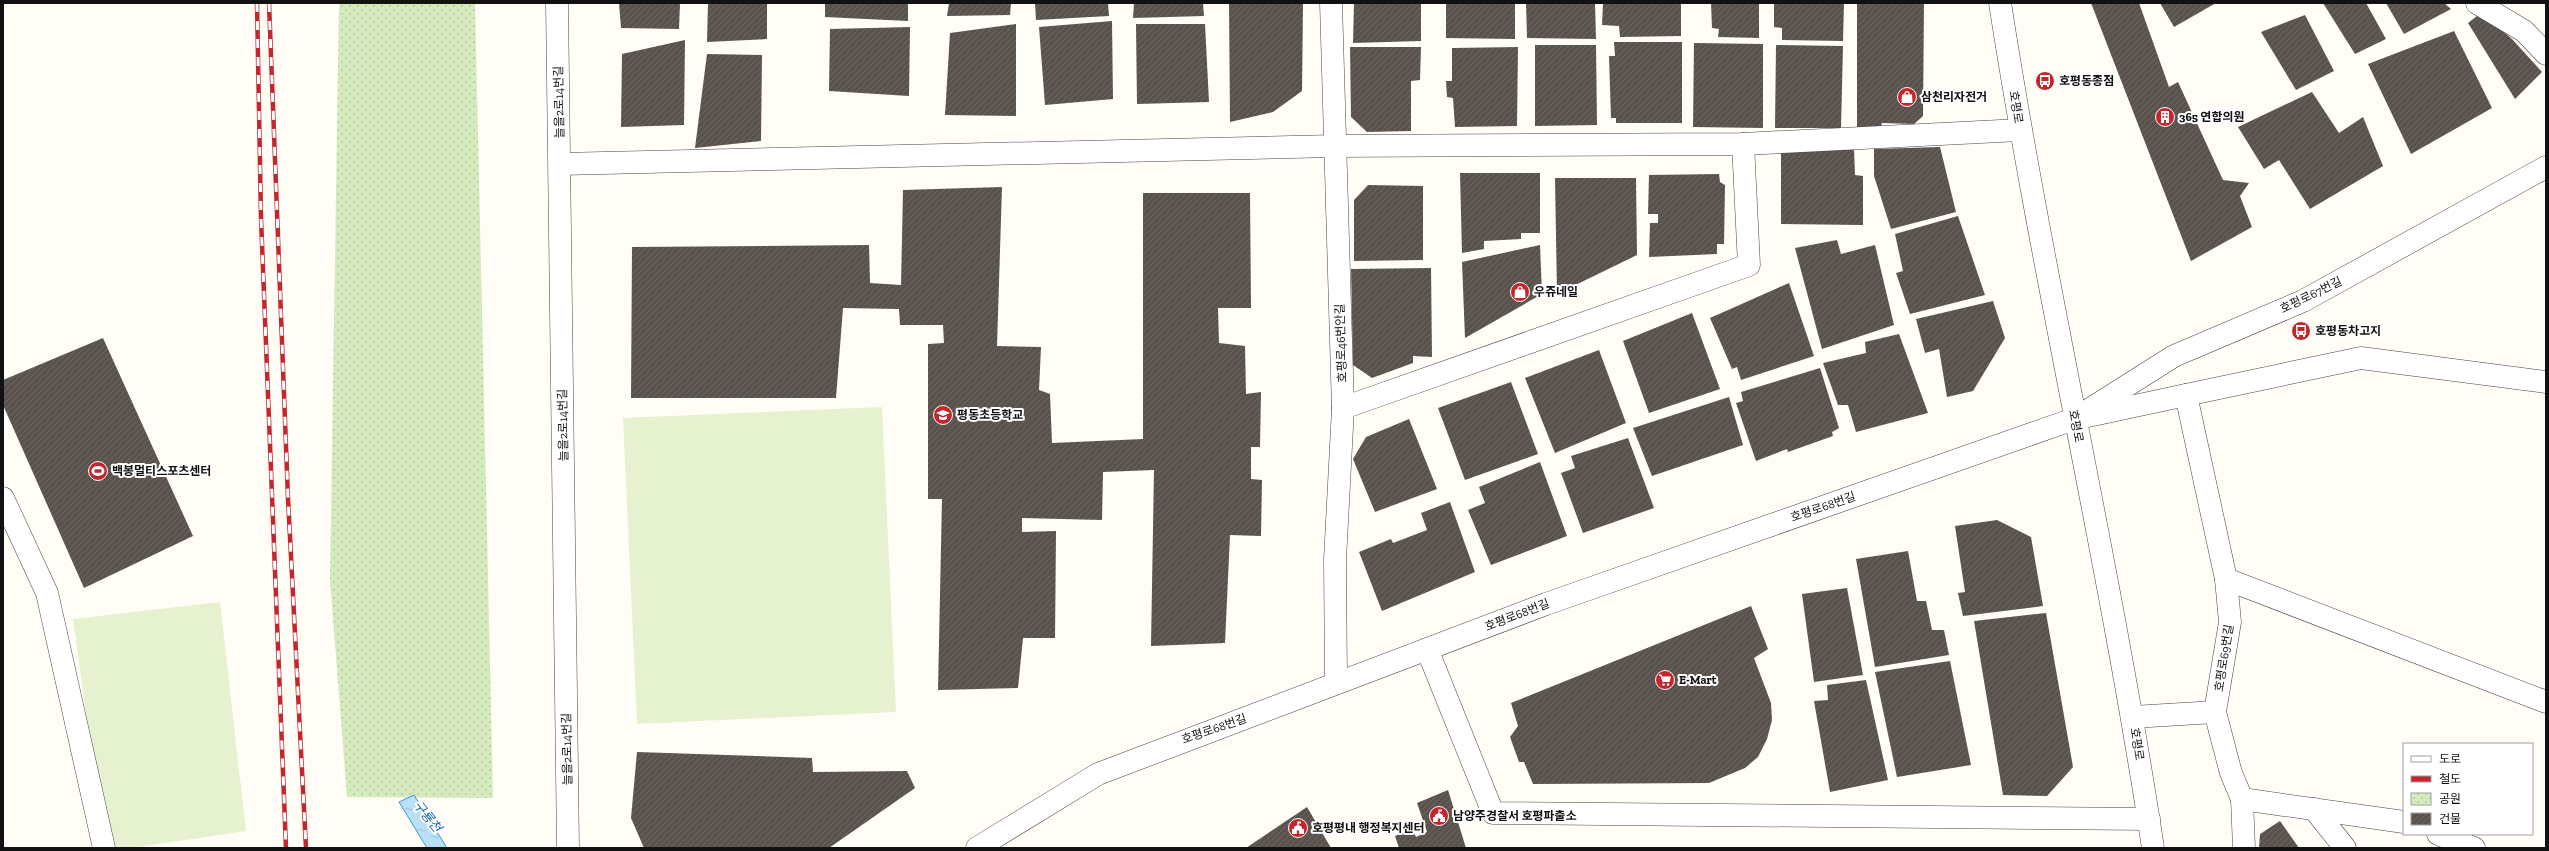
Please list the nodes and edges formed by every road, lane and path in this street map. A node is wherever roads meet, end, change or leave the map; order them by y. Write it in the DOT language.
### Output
graph roads {
  1 [pos="557,3"];
  2 [pos="1331,3"];
  3 [pos="2000,3"];
  4 [pos="2477,3"];
  5 [pos="2546,54"];
  6 [pos="2020,130"];
  7 [pos="1743,144"];
  8 [pos="1334,146"];
  9 [pos="560,164"];
  10 [pos="2546,167"];
  11 [pos="2546,382"];
  12 [pos="2186,395"];
  13 [pos="1343,408"];
  14 [pos="2074,419"];
  15 [pos="3,498"];
  16 [pos="2226,580"];
  17 [pos="1426,649"];
  18 [pos="1336,683"];
  19 [pos="2546,702"];
  20 [pos="2215,712"];
  21 [pos="2133,717"];
  22 [pos="2242,799"];
  23 [pos="2314,809"];
  24 [pos="2149,819"];
  25 [pos="2403,822"];
  26 [pos="2441,835"];
  27 [pos="104,848"];
  28 [pos="568,848"];
  29 [pos="977,848"];
  30 [pos="2153,848"];
  31 [pos="2244,848"];
  32 [pos="2345,848"];
  33 [pos="2474,848"];
  1 -- 9 [label="street, 늘을2로14번길"];
  2 -- 8 [label="street, 호평로46번안길"];
  3 -- 6 [label="street, 호평로"];
  4 -- 5 [label="street"];
  6 -- 7 [label="street"];
  6 -- 14 [label="street, 호평로"];
  7 -- 8 [label="street"];
  7 -- 13 [label="street"];
  8 -- 9 [label="street"];
  8 -- 13 [label="street, 호평로46번안길"];
  9 -- 28 [label="street, 늘을2로14번길"];
  10 -- 14 [label="street, 호평로67번길"];
  11 -- 12 [label="street"];
  12 -- 14 [label="street"];
  12 -- 16 [label="street, 호평로69번길"];
  13 -- 18 [label="street, 호평로46번안길"];
  14 -- 17 [label="street, 호평로68번길"];
  14 -- 21 [label="street, 호평로"];
  15 -- 27 [label="street"];
  16 -- 19 [label="street"];
  16 -- 20 [label="street, 호평로69번길"];
  17 -- 18 [label="street, 호평로68번길"];
  17 -- 24 [label="street"];
  18 -- 29 [label="street, 호평로68번길"];
  20 -- 21 [label="street"];
  20 -- 22 [label="street, 호평로69번길"];
  21 -- 24 [label="street, 호평로"];
  22 -- 23 [label="street"];
  22 -- 31 [label="street"];
  23 -- 25 [label="street"];
  23 -- 32 [label="street"];
  24 -- 30 [label="street, 호평로"];
  26 -- 33 [label="street"];
}
